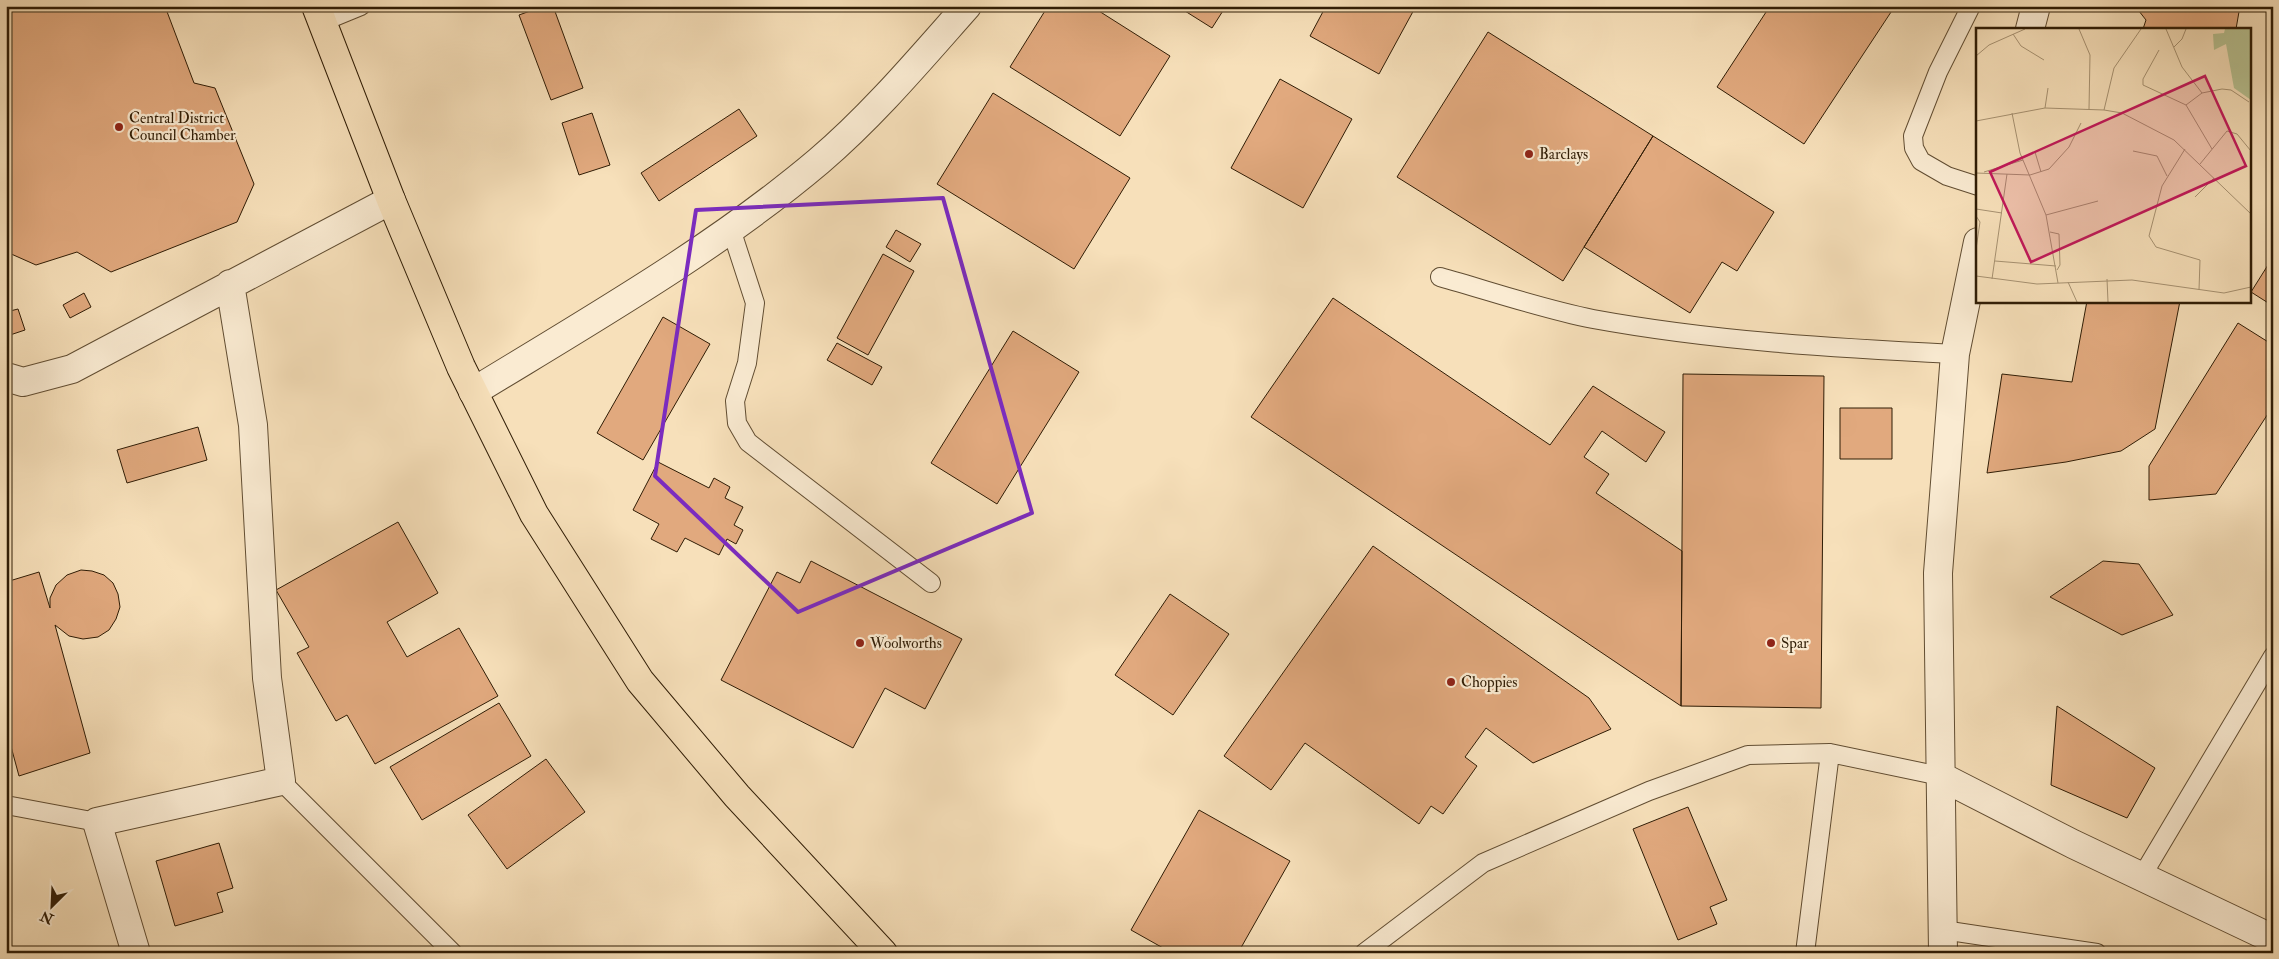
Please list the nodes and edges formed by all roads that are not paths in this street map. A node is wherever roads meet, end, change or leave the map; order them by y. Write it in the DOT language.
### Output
graph roads {
  1 [pos="361,6"];
  2 [pos="968,6"];
  3 [pos="1971,6"];
  4 [pos="2036,6"];
  5 [pos="319,14"];
  6 [pos="2030,28"];
  7 [pos="1976,185"];
  8 [pos="391,200"];
  9 [pos="731,229"];
  10 [pos="1976,252"];
  11 [pos="1440,278"];
  12 [pos="230,284"];
  13 [pos="1955,354"];
  14 [pos="6,377"];
  15 [pos="473,392"];
  16 [pos="931,583"];
  17 [pos="2273,656"];
  18 [pos="1830,753"];
  19 [pos="1940,776"];
  20 [pos="281,781"];
  21 [pos="6,805"];
  22 [pos="97,822"];
  23 [pos="2142,876"];
  24 [pos="2273,939"];
  25 [pos="1943,941"];
  26 [pos="136,953"];
  27 [pos="453,953"];
  28 [pos="883,953"];
  29 [pos="1364,953"];
  30 [pos="1804,953"];
  31 [pos="2097,953"];
  1 -- 5 [label="lane"];
  2 -- 9 [label="street"];
  3 -- 7 [label="lane"];
  4 -- 6 [label="street"];
  5 -- 8 [label="main road"];
  8 -- 12 [label="street"];
  8 -- 15 [label="main road"];
  9 -- 15 [label="street"];
  9 -- 16 [label="lane"];
  10 -- 13 [label="street"];
  11 -- 13 [label="lane"];
  12 -- 14 [label="street"];
  12 -- 20 [label="street"];
  13 -- 19 [label="street"];
  15 -- 28 [label="main road"];
  17 -- 23 [label="lane"];
  18 -- 19 [label="lane"];
  18 -- 29 [label="lane"];
  18 -- 30 [label="lane"];
  19 -- 23 [label="street"];
  19 -- 25 [label="street"];
  20 -- 22 [label="street"];
  20 -- 27 [label="lane"];
  21 -- 22 [label="lane"];
  22 -- 26 [label="street"];
  23 -- 24 [label="street"];
  25 -- 31 [label="lane"];
}
